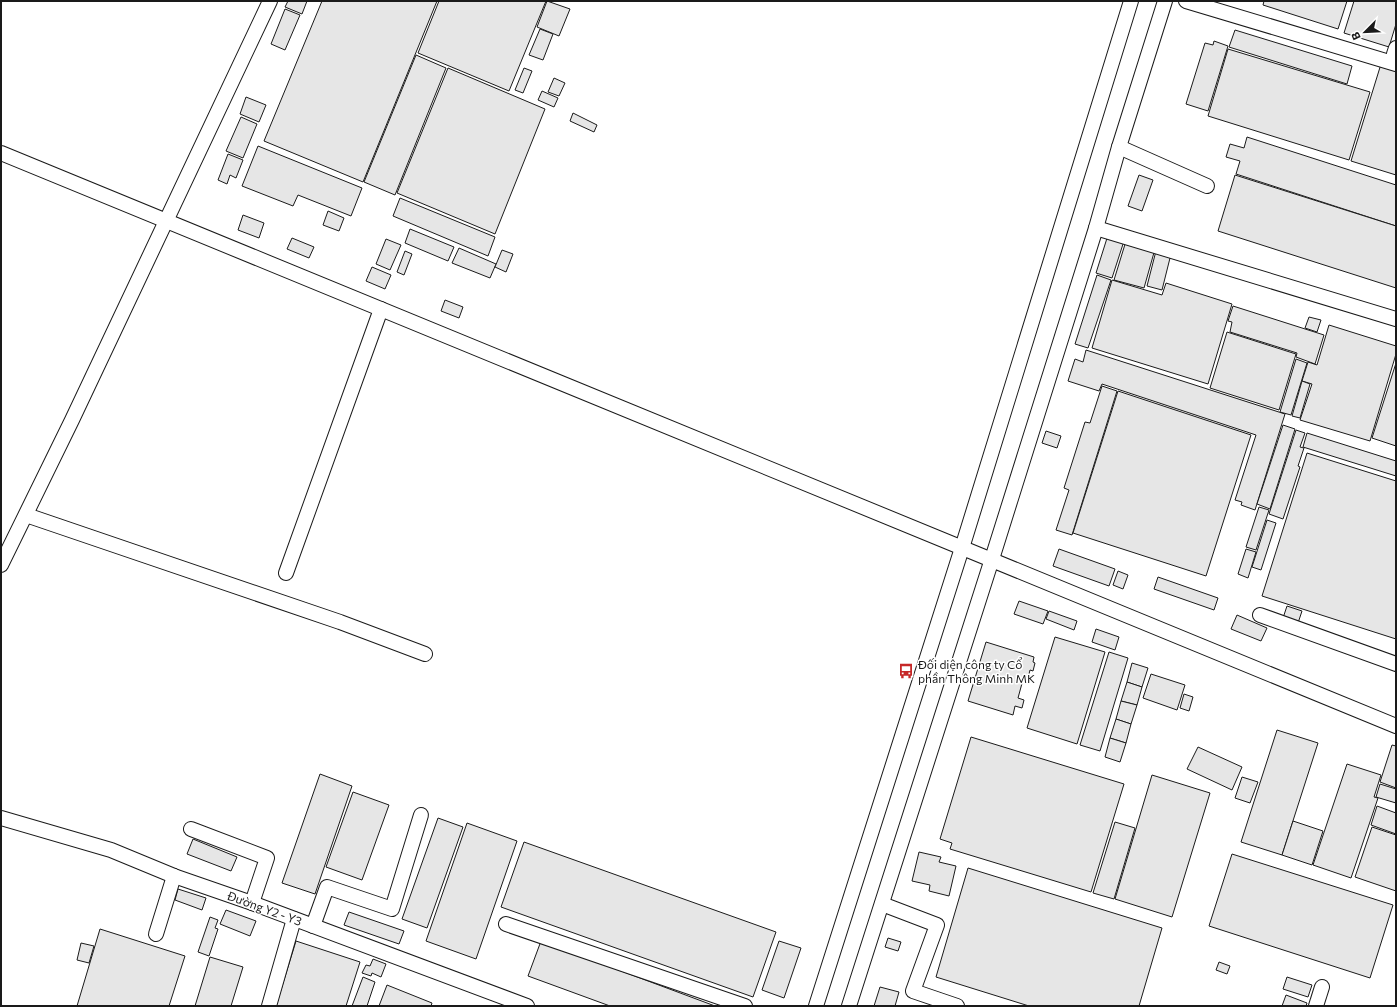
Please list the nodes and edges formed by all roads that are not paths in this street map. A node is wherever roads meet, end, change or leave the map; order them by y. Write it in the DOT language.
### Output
graph roads {
  1 [pos="270,1"];
  2 [pos="1131,1"];
  3 [pos="1165,1"];
  4 [pos="1186,1"];
  5 [pos="1395,55"];
  6 [pos="1119,147"];
  7 [pos="1,153"];
  8 [pos="1207,186"];
  9 [pos="166,221"];
  10 [pos="1096,228"];
  11 [pos="381,309"];
  12 [pos="1396,319"];
  13 [pos="26,515"];
  14 [pos="962,548"];
  15 [pos="992,559"];
  16 [pos="1,565"];
  17 [pos="286,573"];
  18 [pos="1260,615"];
  19 [pos="425,654"];
  20 [pos="1396,664"];
  21 [pos="1396,726"];
  22 [pos="421,815"];
  23 [pos="1,818"];
  24 [pos="191,829"];
  25 [pos="174,876"];
  26 [pos="252,903"];
  27 [pos="882,904"];
  28 [pos="294,919"];
  29 [pos="506,924"];
  30 [pos="313,926"];
  31 [pos="156,934"];
  32 [pos="1322,987"];
  33 [pos="269,1006"];
  34 [pos="527,1006"];
  35 [pos="745,1006"];
  36 [pos="816,1006"];
  37 [pos="849,1006"];
  38 [pos="957,1006"];
  39 [pos="1316,1006"];
  1 -- 9 [label="street"];
  2 -- 14 [label="street"];
  3 -- 6 [label="street"];
  4 -- 5 [label="street"];
  6 -- 8 [label="street"];
  6 -- 10 [label="street"];
  7 -- 9 [label="street"];
  9 -- 11 [label="street"];
  9 -- 13 [label="street"];
  10 -- 12 [label="street"];
  10 -- 15 [label="street"];
  11 -- 14 [label="street"];
  11 -- 17 [label="street"];
  13 -- 16 [label="street"];
  13 -- 19 [label="street"];
  14 -- 15 [label="street"];
  14 -- 36 [label="street"];
  15 -- 21 [label="street"];
  15 -- 27 [label="street"];
  18 -- 20 [label="street"];
  22 -- 30 [label="street"];
  23 -- 25 [label="street, Đường Y2 - Y3"];
  24 -- 26 [label="street"];
  25 -- 26 [label="street, Đường Y2 - Y3"];
  25 -- 31 [label="street"];
  26 -- 28 [label="street, Đường Y2 - Y3"];
  27 -- 37 [label="street"];
  27 -- 38 [label="street"];
  28 -- 30 [label="street, Đường Y2 - Y3"];
  28 -- 33 [label="street"];
  29 -- 35 [label="street"];
  30 -- 34 [label="street, Đường Y2 - Y3"];
  32 -- 39 [label="street"];
}
